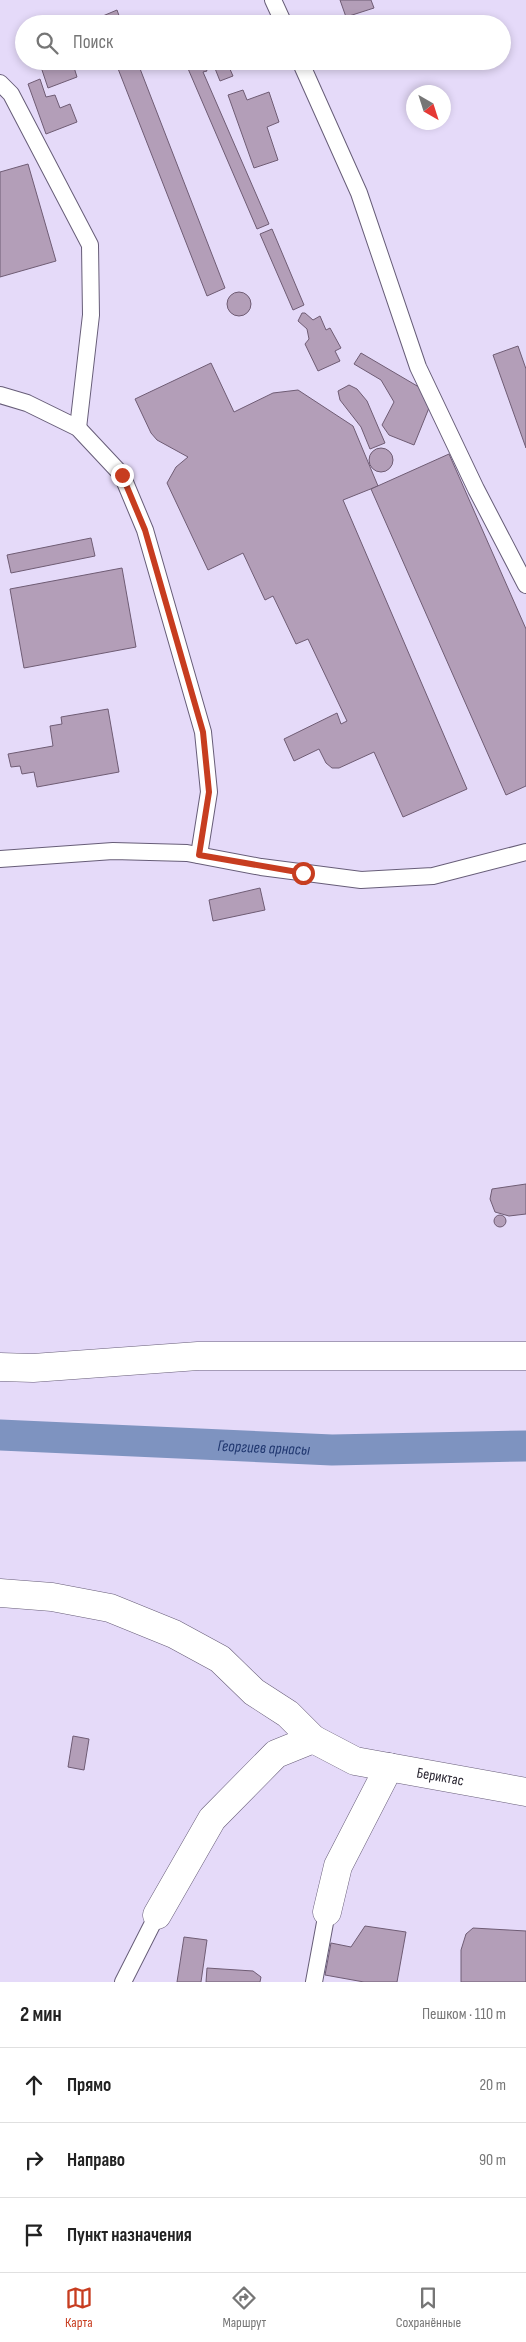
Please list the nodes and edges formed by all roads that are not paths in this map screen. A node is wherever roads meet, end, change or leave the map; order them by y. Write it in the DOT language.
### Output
graph roads {
  1 [pos="273,0"];
  2 [pos="280,15"];
  3 [pos="304,70"];
  4 [pos="0,83"];
  5 [pos="0,395"];
  6 [pos="78,428"];
  7 [pos="526,584"];
  8 [pos="526,852"];
  9 [pos="199,855"];
  10 [pos="0,859"];
  11 [pos="526,1356"];
  12 [pos="0,1367"];
  13 [pos="0,1593"];
  14 [pos="313,1739"];
  15 [pos="389,1767"];
  16 [pos="526,1792"];
  17 [pos="327,1912"];
  18 [pos="157,1915"];
  19 [pos="123,1982"];
  20 [pos="314,1982"];
  1 -- 2 [label="lane"];
  3 -- 7 [label="lane"];
  4 -- 6 [label="lane"];
  5 -- 6 [label="lane"];
  6 -- 9 [label="lane"];
  8 -- 9 [label="lane"];
  9 -- 10 [label="lane"];
  11 -- 12 [label="street"];
  13 -- 14 [label="street, Бериктас"];
  14 -- 15 [label="street, Бериктас"];
  14 -- 18 [label="street"];
  15 -- 16 [label="street, Бериктас"];
  15 -- 17 [label="street"];
  17 -- 20 [label="lane"];
  18 -- 19 [label="lane"];
}
